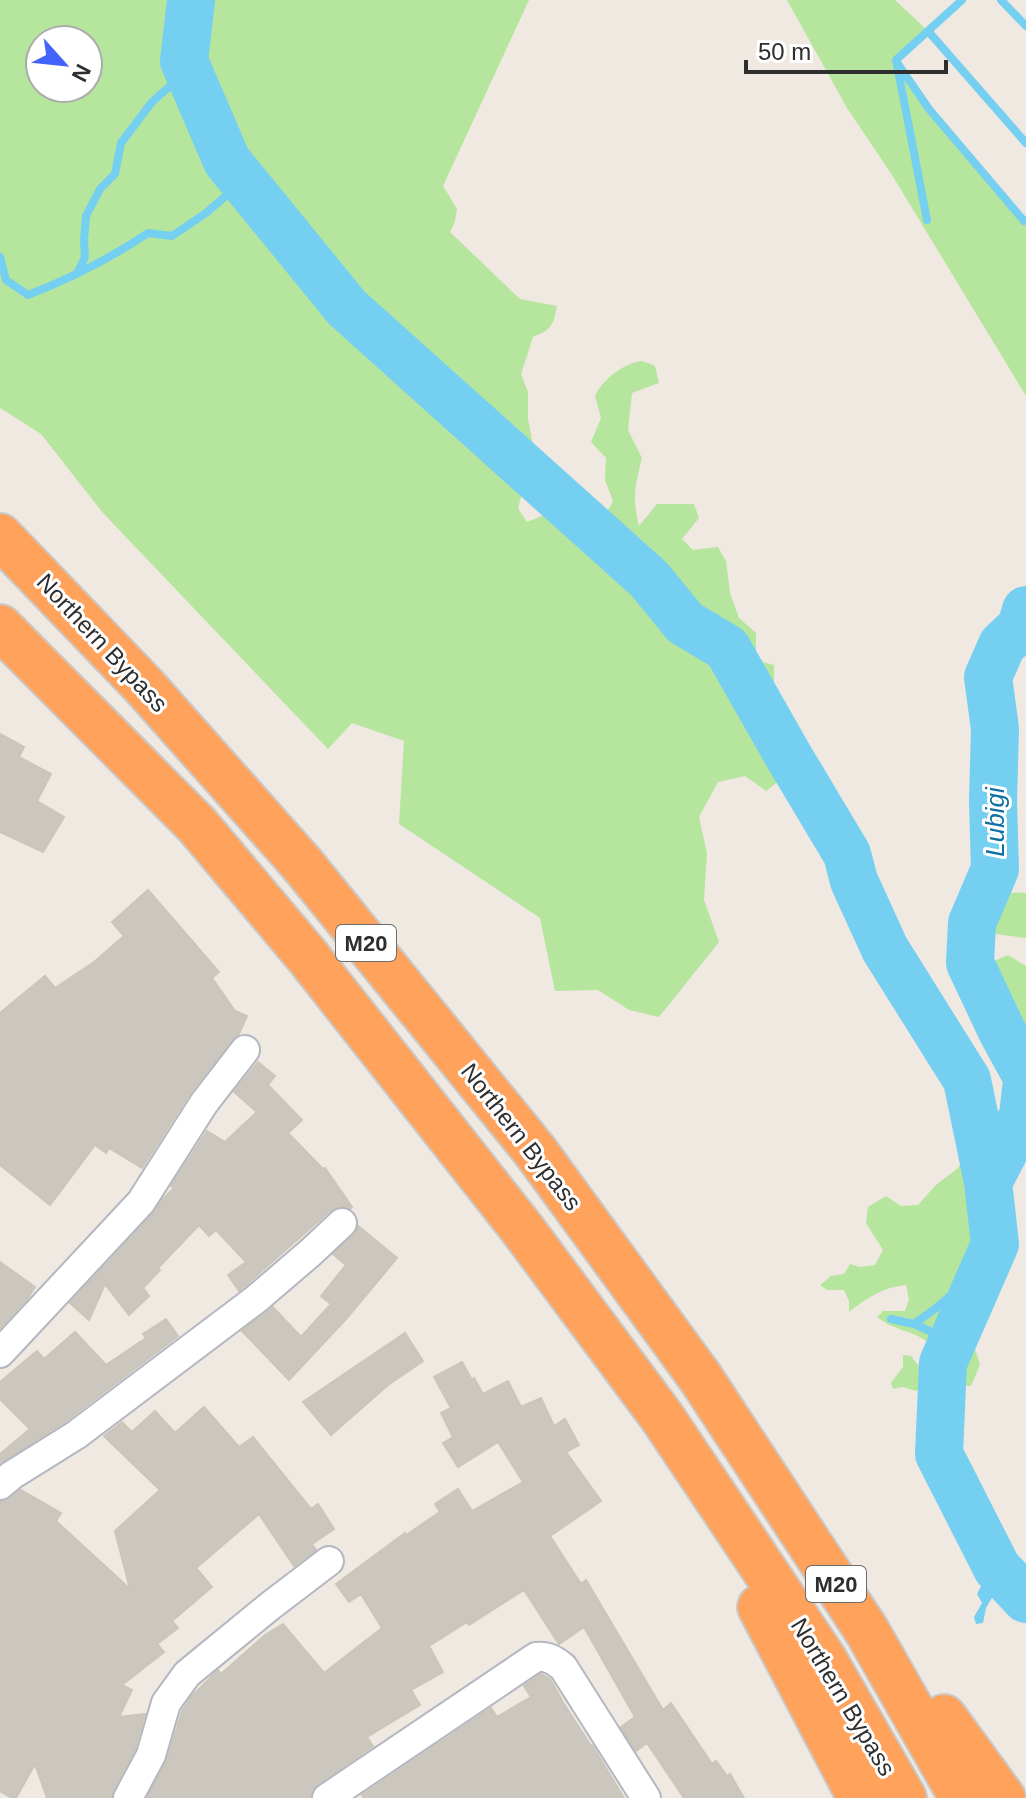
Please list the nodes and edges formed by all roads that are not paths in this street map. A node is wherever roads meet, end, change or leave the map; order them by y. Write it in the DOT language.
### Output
graph roads {
  1 [pos="0,536"];
  2 [pos="0,627"];
  3 [pos="245,1050"];
  4 [pos="342,1223"];
  5 [pos="0,1353"];
  6 [pos="700,1377"];
  7 [pos="662,1417"];
  8 [pos="0,1485"];
  9 [pos="329,1561"];
  10 [pos="128,1798"];
  11 [pos="327,1798"];
  12 [pos="646,1798"];
  13 [pos="860,1798"];
  14 [pos="904,1798"];
  15 [pos="962,1798"];
  16 [pos="1003,1798"];
  1 -- 6 [label="highway, Northern Bypass / M20"];
  2 -- 7 [label="highway, Northern Bypass / M20"];
  3 -- 5 [label="street"];
  4 -- 8 [label="street"];
  6 -- 15 [label="highway, Northern Bypass / M20"];
  6 -- 16 [label="highway"];
  7 -- 13 [label="highway"];
  7 -- 14 [label="highway, Northern Bypass / M20"];
  9 -- 10 [label="street"];
  11 -- 12 [label="street"];
}
